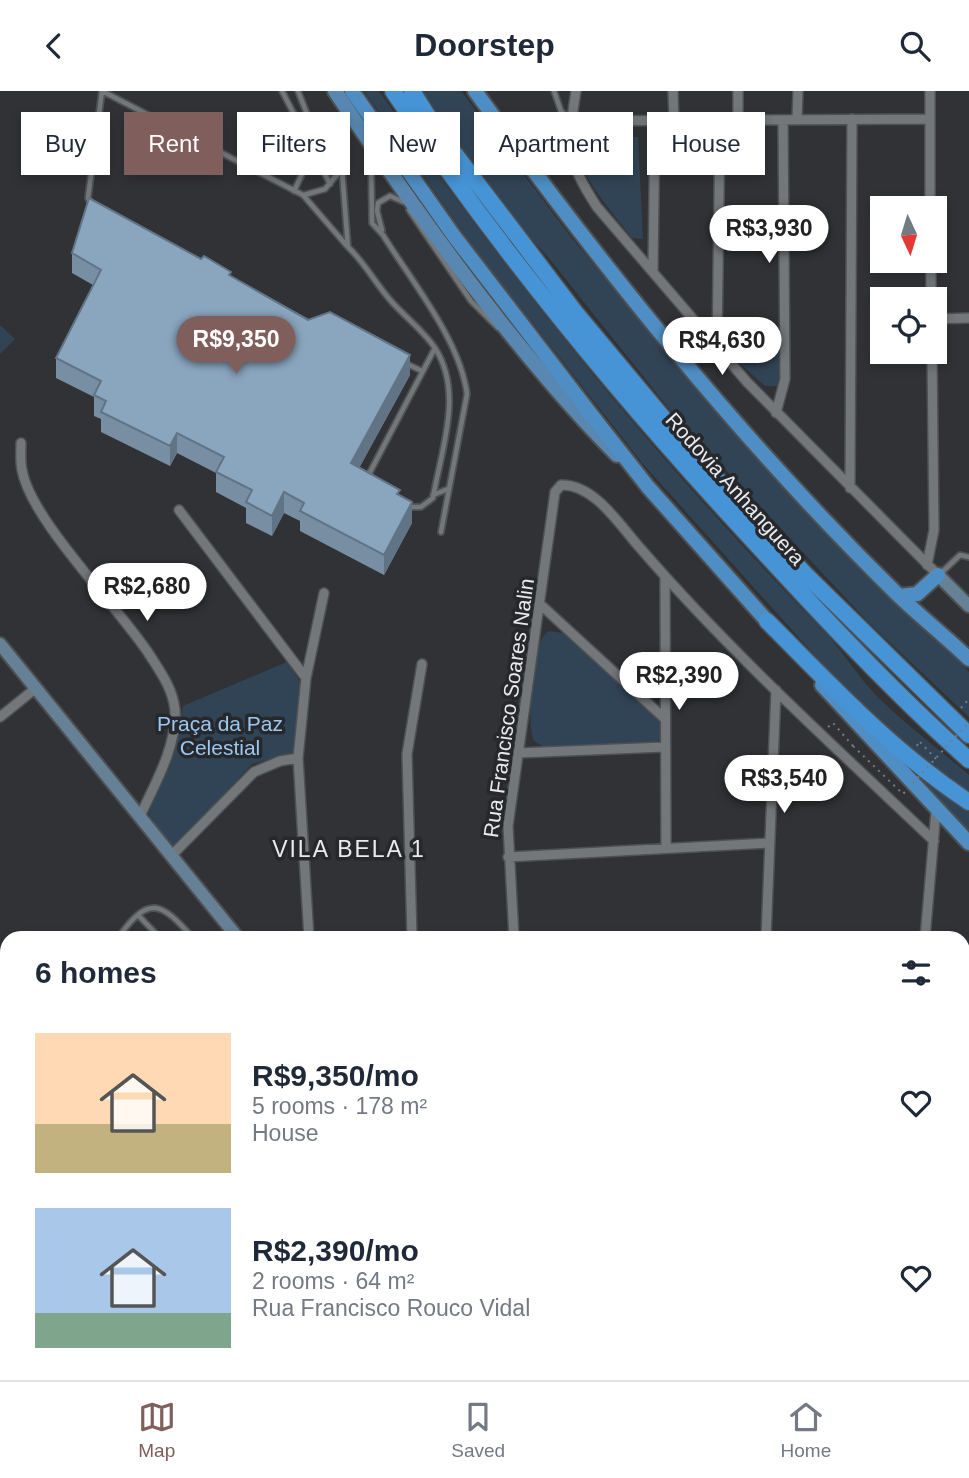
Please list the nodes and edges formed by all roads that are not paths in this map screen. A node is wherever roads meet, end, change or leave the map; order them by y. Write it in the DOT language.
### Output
graph roads {
  1 [pos="102,91"];
  2 [pos="282,91"];
  3 [pos="298,91"];
  4 [pos="335,91"];
  5 [pos="352,91"];
  6 [pos="393,91"];
  7 [pos="412,91"];
  8 [pos="475,91"];
  9 [pos="554,91"];
  10 [pos="576,91"];
  11 [pos="673,91"];
  12 [pos="737,91"];
  13 [pos="798,91"];
  14 [pos="930,91"];
  15 [pos="293,112"];
  16 [pos="308,112"];
  17 [pos="562,112"];
  18 [pos="572,112"];
  19 [pos="674,112"];
  20 [pos="738,112"];
  21 [pos="930,119"];
  22 [pos="765,120"];
  23 [pos="783,120"];
  24 [pos="797,120"];
  25 [pos="852,120"];
  26 [pos="362,130"];
  27 [pos="302,175"];
  28 [pos="325,175"];
  29 [pos="338,175"];
  30 [pos="342,175"];
  31 [pos="577,175"];
  32 [pos="654,175"];
  33 [pos="719,175"];
  34 [pos="330,184"];
  35 [pos="294,191"];
  36 [pos="303,195"];
  37 [pos="930,196"];
  38 [pos="97,209"];
  39 [pos="383,235"];
  40 [pos="348,247"];
  41 [pos="653,269"];
  42 [pos="969,318"];
  43 [pos="947,319"];
  44 [pos="435,348"];
  45 [pos="717,349"];
  46 [pos="533,359"];
  47 [pos="404,363"];
  48 [pos="932,364"];
  49 [pos="422,371"];
  50 [pos="776,413"];
  51 [pos="21,443"];
  52 [pos="371,486"];
  53 [pos="648,487"];
  54 [pos="850,488"];
  55 [pos="448,489"];
  56 [pos="433,495"];
  57 [pos="400,503"];
  58 [pos="179,510"];
  59 [pos="441,532"];
  60 [pos="969,557"];
  61 [pos="927,565"];
  62 [pos="938,575"];
  63 [pos="665,577"];
  64 [pos="324,593"];
  65 [pos="899,596"];
  66 [pos="541,605"];
  67 [pos="969,606"];
  68 [pos="767,621"];
  69 [pos="0,644"];
  70 [pos="969,659"];
  71 [pos="422,664"];
  72 [pos="306,678"];
  73 [pos="36,688"];
  74 [pos="776,690"];
  75 [pos="0,717"];
  76 [pos="664,718"];
  77 [pos="969,735"];
  78 [pos="664,747"];
  79 [pos="518,753"];
  80 [pos="298,758"];
  81 [pos="969,760"];
  82 [pos="969,802"];
  83 [pos="936,811"];
  84 [pos="140,816"];
  85 [pos="934,841"];
  86 [pos="768,843"];
  87 [pos="969,843"];
  88 [pos="666,847"];
  89 [pos="172,855"];
  90 [pos="508,857"];
  91 [pos="138,915"];
  92 [pos="124,931"];
  93 [pos="153,931"];
  94 [pos="186,931"];
  95 [pos="232,931"];
  96 [pos="309,931"];
  97 [pos="412,931"];
  98 [pos="513,931"];
  99 [pos="766,931"];
  100 [pos="926,931"];
  1 -- 35 [label="lane"];
  1 -- 38 [label="lane"];
  2 -- 15 [label="lane"];
  3 -- 16 [label="lane"];
  4 -- 26 [label="main road"];
  5 -- 53 [label="highway"];
  6 -- 81 [label="highway, Rodovia Anhanguera"];
  7 -- 77 [label="highway, Rodovia Anhanguera"];
  8 -- 65 [label="highway"];
  9 -- 17 [label="lane"];
  10 -- 18 [label="street"];
  11 -- 19 [label="street"];
  12 -- 20 [label="street"];
  13 -- 24 [label="street"];
  14 -- 21 [label="street"];
  21 -- 25 [label="street"];
  21 -- 37 [label="street"];
  22 -- 23 [label="street"];
  23 -- 24 [label="street"];
  23 -- 50 [label="street"];
  24 -- 25 [label="street"];
  25 -- 54 [label="street"];
  26 -- 39 [label="lane"];
  26 -- 46 [label="main road"];
  27 -- 35 [label="lane"];
  28 -- 34 [label="lane"];
  29 -- 34 [label="lane"];
  30 -- 40 [label="lane"];
  31 -- 41 [label="street"];
  32 -- 41 [label="street"];
  33 -- 45 [label="street"];
  34 -- 36 [label="lane"];
  35 -- 36 [label="lane"];
  36 -- 40 [label="lane"];
  39 -- 46 [label="lane"];
  39 -- 55 [label="lane"];
  40 -- 44 [label="lane"];
  41 -- 45 [label="street"];
  42 -- 43 [label="street"];
  44 -- 49 [label="lane"];
  44 -- 56 [label="lane"];
  45 -- 50 [label="street"];
  46 -- 53 [label="main road"];
  47 -- 49 [label="lane"];
  48 -- 61 [label="street"];
  49 -- 52 [label="lane"];
  50 -- 54 [label="street"];
  51 -- 84 [label="street"];
  53 -- 68 [label="highway"];
  54 -- 61 [label="street"];
  55 -- 56 [label="lane"];
  55 -- 59 [label="lane"];
  56 -- 57 [label="lane"];
  58 -- 72 [label="street"];
  60 -- 62 [label="lane"];
  61 -- 62 [label="street"];
  62 -- 65 [label="highway"];
  62 -- 67 [label="main road"];
  63 -- 66 [label="street, Rua Francisco Soares Nalin"];
  63 -- 74 [label="street"];
  63 -- 76 [label="street"];
  64 -- 72 [label="street"];
  65 -- 70 [label="highway"];
  66 -- 76 [label="street"];
  66 -- 79 [label="street, Rua Francisco Soares Nalin"];
  68 -- 82 [label="highway"];
  68 -- 83 [label="highway"];
  69 -- 73 [label="main road"];
  71 -- 97 [label="street"];
  72 -- 80 [label="street"];
  73 -- 75 [label="street"];
  73 -- 84 [label="main road"];
  74 -- 85 [label="street"];
  74 -- 86 [label="street"];
  76 -- 78 [label="street"];
  78 -- 79 [label="street"];
  78 -- 88 [label="street"];
  79 -- 90 [label="street, Rua Francisco Soares Nalin"];
  80 -- 89 [label="street"];
  80 -- 96 [label="street"];
  83 -- 85 [label="street"];
  83 -- 87 [label="highway"];
  84 -- 89 [label="main road"];
  85 -- 100 [label="street"];
  86 -- 88 [label="street"];
  86 -- 99 [label="street"];
  88 -- 90 [label="street"];
  89 -- 95 [label="main road"];
  90 -- 98 [label="street, Rua Francisco Soares Nalin"];
  91 -- 92 [label="lane"];
  91 -- 93 [label="lane"];
  91 -- 94 [label="lane"];
}
